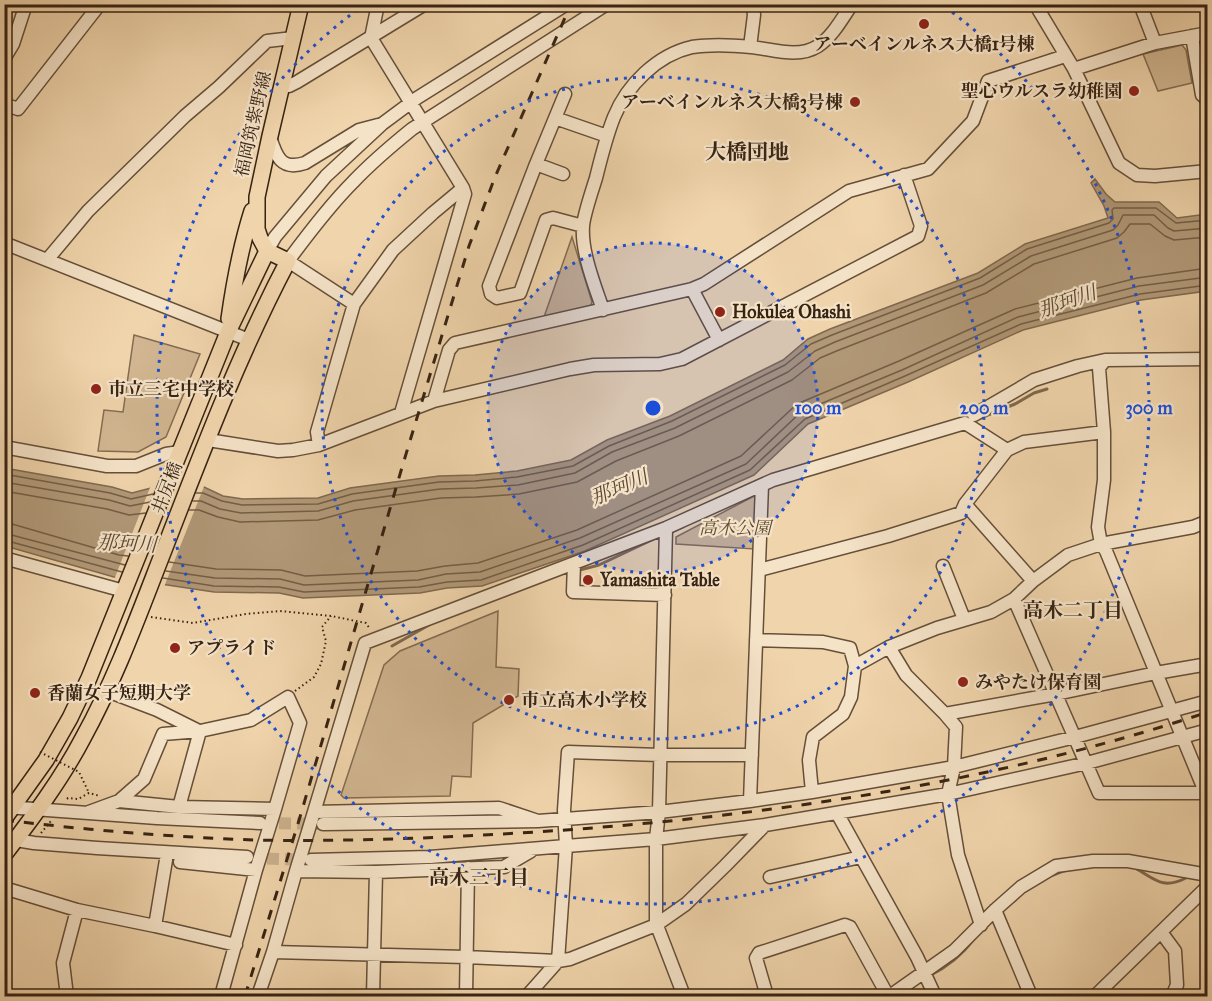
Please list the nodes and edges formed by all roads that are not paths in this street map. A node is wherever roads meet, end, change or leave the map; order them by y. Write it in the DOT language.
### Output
graph roads {
  1 [pos="15,4"];
  2 [pos="26,4"];
  3 [pos="100,4"];
  4 [pos="301,4"];
  5 [pos="378,4"];
  6 [pos="425,4"];
  7 [pos="567,4"];
  8 [pos="607,4"];
  9 [pos="753,4"];
  10 [pos="852,4"];
  11 [pos="1035,4"];
  12 [pos="1140,4"];
  13 [pos="20,20"];
  14 [pos="1208,33"];
  15 [pos="1192,36"];
  16 [pos="293,38"];
  17 [pos="371,38"];
  18 [pos="1155,43"];
  19 [pos="750,47"];
  20 [pos="1065,56"];
  21 [pos="4,59"];
  22 [pos="1074,69"];
  23 [pos="281,86"];
  24 [pos="565,94"];
  25 [pos="1208,100"];
  26 [pos="410,103"];
  27 [pos="4,104"];
  28 [pos="555,118"];
  29 [pos="422,123"];
  30 [pos="382,124"];
  31 [pos="270,136"];
  32 [pos="607,136"];
  33 [pos="536,164"];
  34 [pos="1208,171"];
  35 [pos="563,174"];
  36 [pos="904,175"];
  37 [pos="463,188"];
  38 [pos="257,197"];
  39 [pos="583,226"];
  40 [pos="4,243"];
  41 [pos="267,251"];
  42 [pos="46,260"];
  43 [pos="288,261"];
  44 [pos="692,289"];
  45 [pos="354,304"];
  46 [pos="603,310"];
  47 [pos="228,332"];
  48 [pos="249,340"];
  49 [pos="720,340"];
  50 [pos="1208,359"];
  51 [pos="1105,360"];
  52 [pos="434,401"];
  53 [pos="401,413"];
  54 [pos="974,415"];
  55 [pos="1104,432"];
  56 [pos="208,440"];
  57 [pos="319,445"];
  58 [pos="4,447"];
  59 [pos="1007,450"];
  60 [pos="177,458"];
  61 [pos="762,485"];
  62 [pos="965,504"];
  63 [pos="1208,521"];
  64 [pos="666,528"];
  65 [pos="1101,544"];
  66 [pos="4,558"];
  67 [pos="573,564"];
  68 [pos="943,566"];
  69 [pos="759,570"];
  70 [pos="1032,581"];
  71 [pos="125,589"];
  72 [pos="665,595"];
  73 [pos="1014,598"];
  74 [pos="964,619"];
  75 [pos="756,640"];
  76 [pos="889,647"];
  77 [pos="1208,664"];
  78 [pos="855,666"];
  79 [pos="1156,673"];
  80 [pos="107,691"];
  81 [pos="1056,694"];
  82 [pos="1208,701"];
  83 [pos="1172,711"];
  84 [pos="945,714"];
  85 [pos="1208,730"];
  86 [pos="200,731"];
  87 [pos="1075,737"];
  88 [pos="1182,738"];
  89 [pos="660,755"];
  90 [pos="752,755"];
  91 [pos="1087,763"];
  92 [pos="954,767"];
  93 [pos="812,792"];
  94 [pos="948,794"];
  95 [pos="1207,795"];
  96 [pos="119,801"];
  97 [pos="750,801"];
  98 [pos="179,807"];
  99 [pos="39,809"];
  100 [pos="275,809"];
  101 [pos="7,811"];
  102 [pos="314,812"];
  103 [pos="659,812"];
  104 [pos="86,813"];
  105 [pos="837,813"];
  106 [pos="565,819"];
  107 [pos="538,821"];
  108 [pos="260,823"];
  109 [pos="323,824"];
  110 [pos="765,825"];
  111 [pos="10,839"];
  112 [pos="656,839"];
  113 [pos="566,846"];
  114 [pos="87,847"];
  115 [pos="535,848"];
  116 [pos="4,855"];
  117 [pos="861,857"];
  118 [pos="247,858"];
  119 [pos="166,860"];
  120 [pos="311,860"];
  121 [pos="468,868"];
  122 [pos="256,870"];
  123 [pos="296,871"];
  124 [pos="376,872"];
  125 [pos="1208,875"];
  126 [pos="770,877"];
  127 [pos="1208,886"];
  128 [pos="4,888"];
  129 [pos="77,910"];
  130 [pos="997,914"];
  131 [pos="656,925"];
  132 [pos="981,925"];
  133 [pos="155,926"];
  134 [pos="1161,932"];
  135 [pos="237,945"];
  136 [pos="273,952"];
  137 [pos="375,956"];
  138 [pos="466,957"];
  139 [pos="558,961"];
  140 [pos="926,977"];
  141 [pos="67,996"];
  142 [pos="221,996"];
  143 [pos="258,996"];
  144 [pos="373,996"];
  145 [pos="466,996"];
  146 [pos="527,996"];
  147 [pos="684,996"];
  148 [pos="767,996"];
  149 [pos="889,996"];
  150 [pos="934,996"];
  151 [pos="1031,996"];
  152 [pos="1095,996"];
  153 [pos="1168,996"];
  1 -- 13 [label="street"];
  2 -- 13 [label="street"];
  3 -- 27 [label="street"];
  4 -- 16 [label="main road, 福岡筑紫野線"];
  5 -- 17 [label="street"];
  6 -- 17 [label="street"];
  7 -- 26 [label="street"];
  8 -- 29 [label="street"];
  9 -- 19 [label="street"];
  10 -- 19 [label="street"];
  11 -- 20 [label="street"];
  12 -- 18 [label="street"];
  13 -- 21 [label="street"];
  14 -- 15 [label="street"];
  15 -- 18 [label="street"];
  15 -- 25 [label="street"];
  16 -- 23 [label="main road, 福岡筑紫野線"];
  16 -- 42 [label="street"];
  17 -- 23 [label="street"];
  17 -- 26 [label="street"];
  18 -- 22 [label="street"];
  19 -- 32 [label="street"];
  20 -- 22 [label="street"];
  20 -- 36 [label="street"];
  22 -- 34 [label="street"];
  23 -- 31 [label="main road, 福岡筑紫野線"];
  24 -- 28 [label="street"];
  26 -- 29 [label="street"];
  26 -- 30 [label="street"];
  28 -- 32 [label="street"];
  28 -- 33 [label="street"];
  29 -- 37 [label="street"];
  29 -- 43 [label="street"];
  30 -- 31 [label="street"];
  30 -- 41 [label="street"];
  31 -- 38 [label="main road, 福岡筑紫野線"];
  32 -- 39 [label="street"];
  33 -- 35 [label="street"];
  33 -- 39 [label="street"];
  36 -- 44 [label="street"];
  36 -- 49 [label="street"];
  37 -- 45 [label="street"];
  37 -- 53 [label="street"];
  38 -- 41 [label="main road, 福岡筑紫野線"];
  38 -- 47 [label="main road"];
  39 -- 46 [label="street"];
  40 -- 42 [label="street"];
  41 -- 43 [label="main road"];
  41 -- 47 [label="main road"];
  42 -- 47 [label="street"];
  43 -- 45 [label="street"];
  43 -- 48 [label="main road"];
  44 -- 46 [label="street"];
  44 -- 49 [label="street"];
  45 -- 57 [label="street"];
  46 -- 52 [label="street"];
  47 -- 48 [label="street"];
  47 -- 60 [label="main road"];
  48 -- 56 [label="main road"];
  49 -- 52 [label="street"];
  50 -- 51 [label="street"];
  51 -- 54 [label="street"];
  51 -- 55 [label="street"];
  52 -- 53 [label="street"];
  53 -- 57 [label="street"];
  55 -- 59 [label="street"];
  55 -- 65 [label="street"];
  56 -- 57 [label="street"];
  56 -- 80 [label="main road, 井尻橋"];
  58 -- 60 [label="street"];
  59 -- 61 [label="street"];
  59 -- 62 [label="street"];
  60 -- 71 [label="main road, 井尻橋"];
  61 -- 64 [label="street"];
  61 -- 69 [label="street"];
  62 -- 69 [label="street"];
  62 -- 70 [label="street"];
  63 -- 65 [label="street"];
  64 -- 67 [label="street"];
  64 -- 72 [label="street"];
  65 -- 70 [label="street"];
  65 -- 79 [label="street"];
  66 -- 71 [label="street"];
  67 -- 72 [label="street"];
  67 -- 102 [label="street"];
  68 -- 74 [label="street"];
  69 -- 75 [label="street"];
  70 -- 73 [label="street"];
  71 -- 101 [label="main road"];
  72 -- 89 [label="street"];
  73 -- 74 [label="street"];
  73 -- 81 [label="street"];
  74 -- 76 [label="street"];
  75 -- 78 [label="street"];
  75 -- 90 [label="street"];
  76 -- 78 [label="street"];
  76 -- 84 [label="street"];
  77 -- 79 [label="street"];
  78 -- 93 [label="street"];
  79 -- 81 [label="street"];
  79 -- 83 [label="street"];
  80 -- 86 [label="street"];
  80 -- 99 [label="main road"];
  81 -- 84 [label="street"];
  81 -- 87 [label="street"];
  82 -- 83 [label="street"];
  83 -- 87 [label="street"];
  83 -- 88 [label="street"];
  84 -- 92 [label="street"];
  85 -- 88 [label="street"];
  86 -- 96 [label="street"];
  86 -- 98 [label="street"];
  86 -- 100 [label="street"];
  87 -- 91 [label="street"];
  87 -- 92 [label="street"];
  88 -- 91 [label="street"];
  88 -- 95 [label="street"];
  89 -- 90 [label="street"];
  89 -- 103 [label="street"];
  89 -- 106 [label="street"];
  90 -- 97 [label="street"];
  91 -- 94 [label="street"];
  91 -- 95 [label="street"];
  92 -- 93 [label="street"];
  92 -- 94 [label="street"];
  93 -- 97 [label="street"];
  94 -- 105 [label="street"];
  94 -- 132 [label="street"];
  96 -- 98 [label="street"];
  96 -- 104 [label="street"];
  97 -- 103 [label="street"];
  98 -- 100 [label="street"];
  99 -- 101 [label="street"];
  99 -- 104 [label="street"];
  99 -- 111 [label="main road"];
  100 -- 122 [label="street"];
  102 -- 107 [label="street"];
  102 -- 123 [label="street"];
  103 -- 106 [label="street"];
  103 -- 112 [label="street"];
  104 -- 108 [label="street"];
  105 -- 110 [label="street"];
  105 -- 117 [label="street"];
  106 -- 107 [label="street"];
  106 -- 113 [label="street"];
  107 -- 109 [label="street"];
  110 -- 112 [label="street"];
  110 -- 131 [label="street"];
  111 -- 114 [label="street"];
  111 -- 116 [label="main road"];
  112 -- 113 [label="street"];
  112 -- 131 [label="street"];
  113 -- 115 [label="street"];
  113 -- 139 [label="street"];
  114 -- 118 [label="street"];
  114 -- 119 [label="street"];
  115 -- 120 [label="street"];
  115 -- 121 [label="street"];
  117 -- 126 [label="street"];
  117 -- 140 [label="street"];
  119 -- 122 [label="street"];
  119 -- 133 [label="street"];
  121 -- 124 [label="street"];
  121 -- 138 [label="street"];
  122 -- 135 [label="street"];
  123 -- 124 [label="street"];
  123 -- 136 [label="street"];
  124 -- 137 [label="street"];
  125 -- 130 [label="street"];
  127 -- 134 [label="street"];
  128 -- 129 [label="street"];
  129 -- 133 [label="street"];
  129 -- 141 [label="street"];
  130 -- 132 [label="street"];
  130 -- 151 [label="street"];
  131 -- 139 [label="street"];
  131 -- 147 [label="street"];
  132 -- 140 [label="street"];
  133 -- 135 [label="street"];
  134 -- 152 [label="street"];
  134 -- 153 [label="street"];
  135 -- 142 [label="street"];
  136 -- 137 [label="street"];
  136 -- 143 [label="street"];
  137 -- 138 [label="street"];
  137 -- 144 [label="street"];
  138 -- 139 [label="street"];
  138 -- 145 [label="street"];
  139 -- 146 [label="street"];
  140 -- 149 [label="street"];
  140 -- 150 [label="street"];
  148 -- 149 [label="street"];
}
